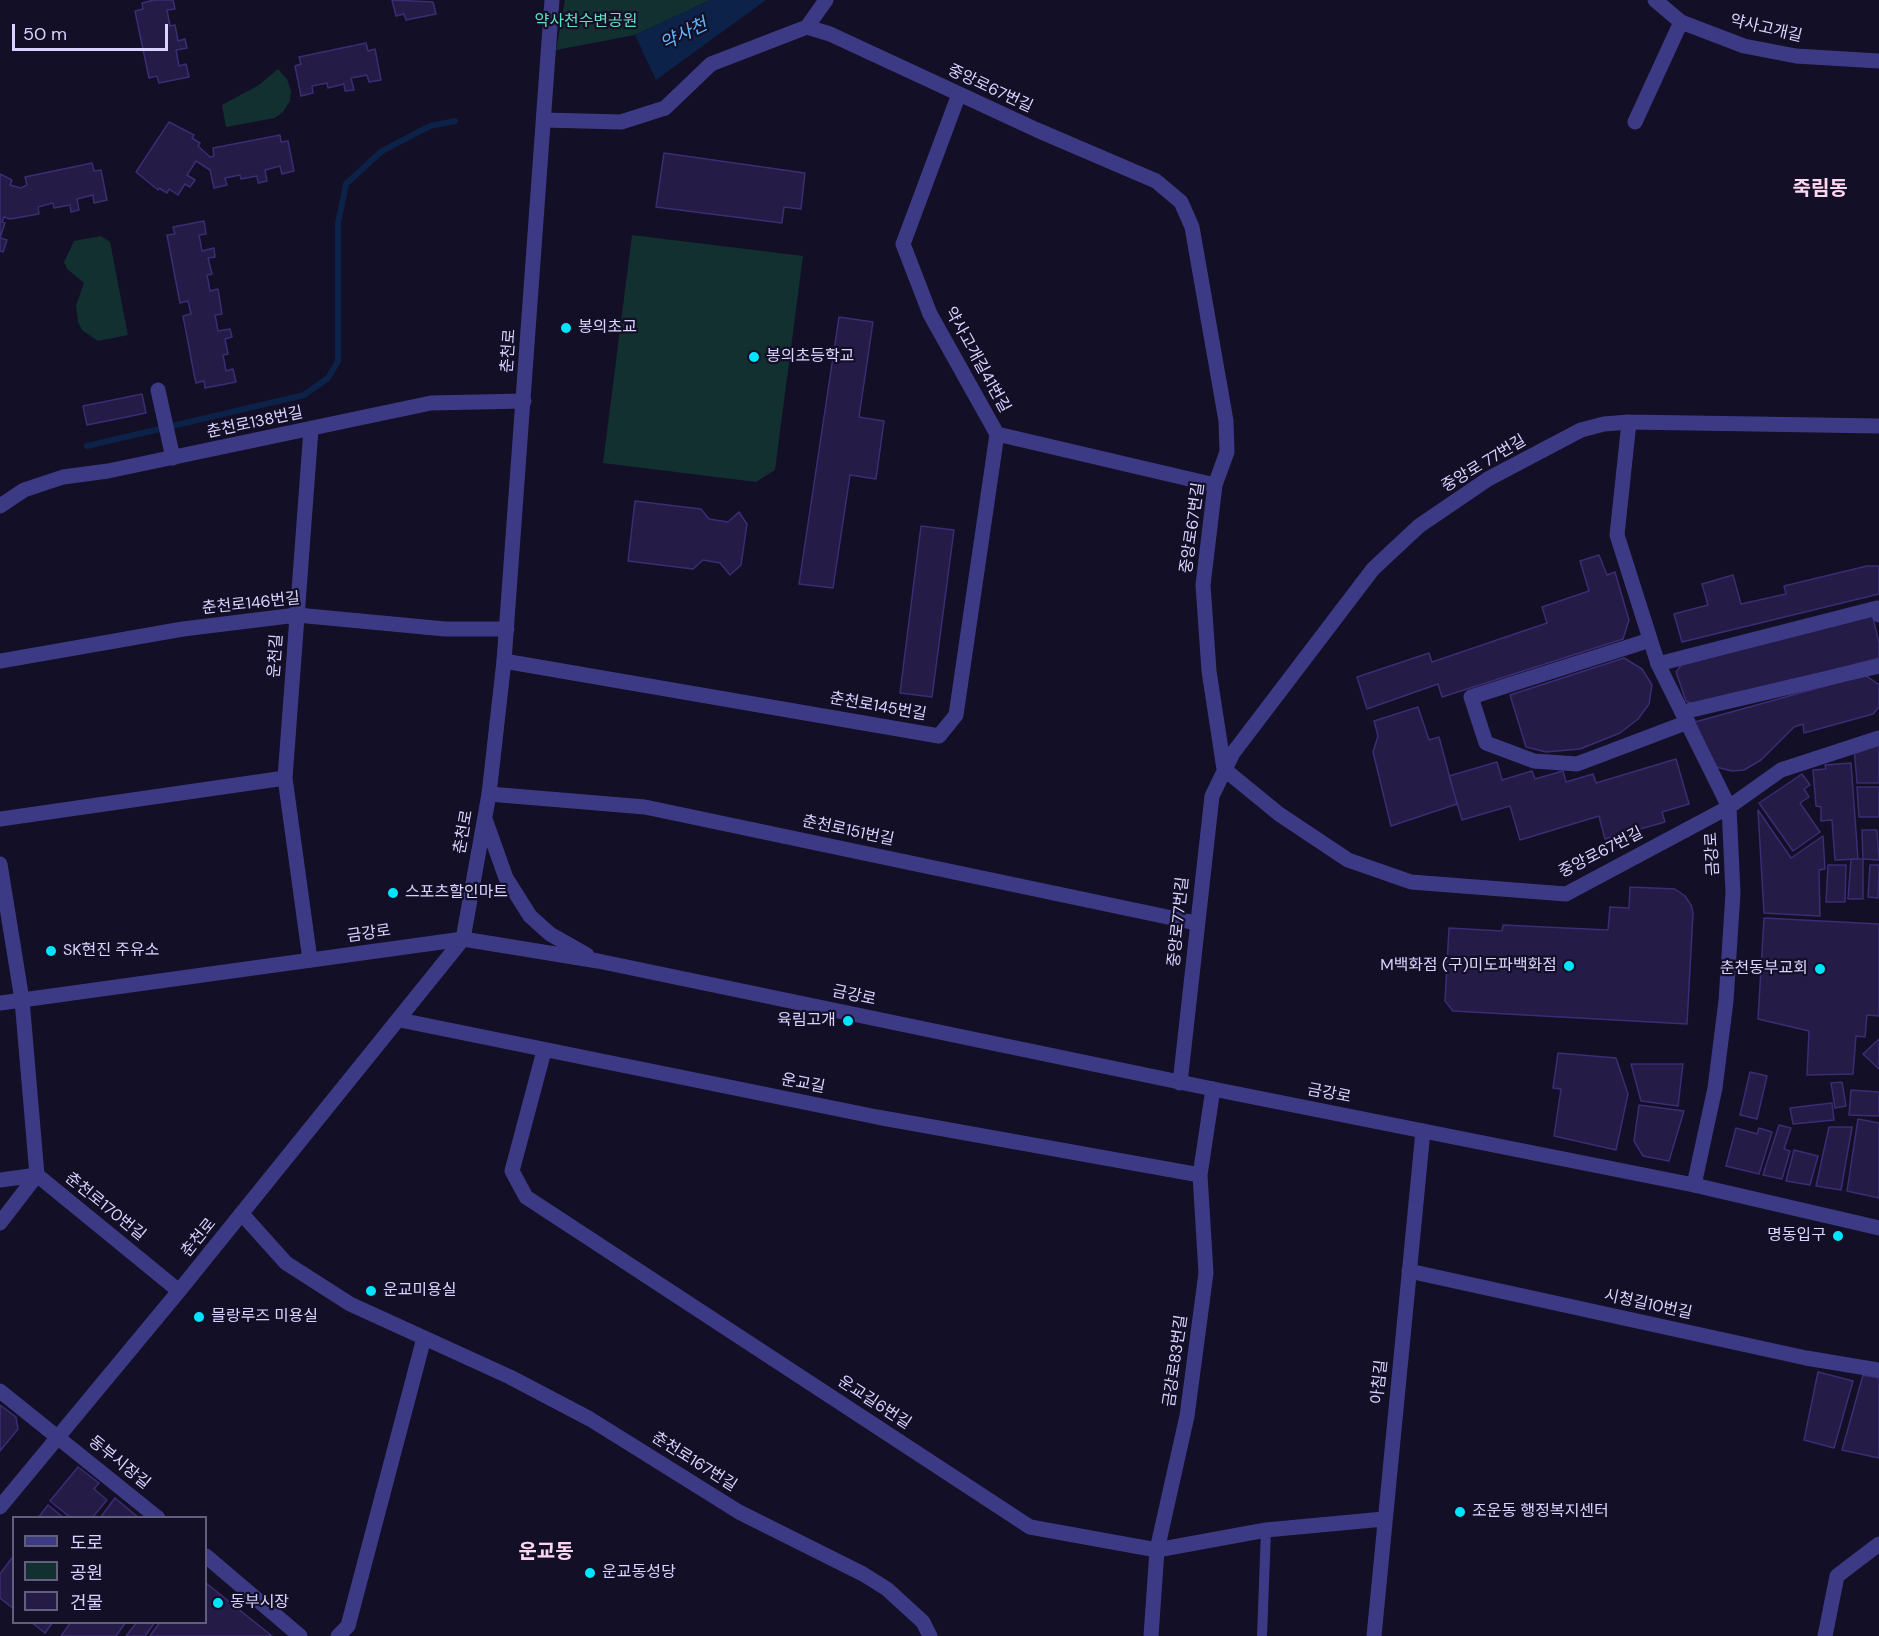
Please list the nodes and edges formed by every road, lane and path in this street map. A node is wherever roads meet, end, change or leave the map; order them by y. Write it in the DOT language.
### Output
graph roads {
  1 [pos="552,0"];
  2 [pos="826,0"];
  3 [pos="1655,0"];
  4 [pos="1681,22"];
  5 [pos="807,27"];
  6 [pos="1879,61"];
  7 [pos="959,94"];
  8 [pos="544,120"];
  9 [pos="1635,122"];
  10 [pos="159,390"];
  11 [pos="524,401"];
  12 [pos="1629,422"];
  13 [pos="1879,426"];
  14 [pos="311,429"];
  15 [pos="997,434"];
  16 [pos="173,458"];
  17 [pos="1215,485"];
  18 [pos="0,506"];
  19 [pos="297,615"];
  20 [pos="1879,615"];
  21 [pos="507,629"];
  22 [pos="1650,640"];
  23 [pos="0,661"];
  24 [pos="504,661"];
  25 [pos="1658,664"];
  26 [pos="1879,666"];
  27 [pos="1686,717"];
  28 [pos="1879,738"];
  29 [pos="1224,769"];
  30 [pos="285,778"];
  31 [pos="489,794"];
  32 [pos="1728,807"];
  33 [pos="0,819"];
  34 [pos="485,819"];
  35 [pos="0,864"];
  36 [pos="1196,923"];
  37 [pos="464,939"];
  38 [pos="310,960"];
  39 [pos="598,961"];
  40 [pos="22,1000"];
  41 [pos="0,1003"];
  42 [pos="400,1020"];
  43 [pos="544,1050"];
  44 [pos="1180,1083"];
  45 [pos="1213,1089"];
  46 [pos="1423,1131"];
  47 [pos="37,1175"];
  48 [pos="1200,1175"];
  49 [pos="0,1180"];
  50 [pos="1694,1185"];
  51 [pos="242,1214"];
  52 [pos="0,1223"];
  53 [pos="1879,1228"];
  54 [pos="1409,1271"];
  55 [pos="179,1291"];
  56 [pos="424,1338"];
  57 [pos="1879,1370"];
  58 [pos="0,1390"];
  59 [pos="57,1436"];
  60 [pos="0,1507"];
  61 [pos="156,1516"];
  62 [pos="1384,1519"];
  63 [pos="1266,1530"];
  64 [pos="1879,1544"];
  65 [pos="1157,1550"];
  66 [pos="207,1557"];
  67 [pos="300,1636"];
  68 [pos="338,1636"];
  69 [pos="930,1636"];
  70 [pos="1151,1636"];
  71 [pos="1262,1636"];
  72 [pos="1374,1636"];
  73 [pos="1825,1636"];
  1 -- 8 [label="street, 춘천로"];
  2 -- 5 [label="street"];
  3 -- 4 [label="street, 약사고개길"];
  4 -- 6 [label="street, 약사고개길"];
  4 -- 9 [label="street"];
  5 -- 7 [label="street, 중앙로67번길"];
  5 -- 8 [label="street"];
  7 -- 15 [label="street, 약사고개길41번길"];
  7 -- 17 [label="street, 중앙로67번길"];
  8 -- 11 [label="street, 춘천로"];
  10 -- 16 [label="street"];
  11 -- 14 [label="street, 춘천로138번길"];
  11 -- 21 [label="street, 춘천로"];
  12 -- 13 [label="street, 중앙로 77번길"];
  12 -- 22 [label="street"];
  12 -- 29 [label="street, 중앙로 77번길"];
  14 -- 16 [label="street, 춘천로138번길"];
  14 -- 19 [label="street, 운천길"];
  15 -- 17 [label="street, 약사고개길41번길"];
  15 -- 24 [label="street, 춘천로145번길"];
  16 -- 18 [label="street, 춘천로138번길"];
  17 -- 29 [label="street, 중앙로67번길"];
  19 -- 21 [label="street, 춘천로146번길"];
  19 -- 23 [label="street, 춘천로146번길"];
  19 -- 30 [label="street, 운천길"];
  20 -- 25 [label="street"];
  21 -- 24 [label="street, 춘천로"];
  22 -- 25 [label="street"];
  22 -- 27 [label="street"];
  24 -- 31 [label="street, 춘천로"];
  25 -- 27 [label="street"];
  26 -- 27 [label="street"];
  27 -- 32 [label="street"];
  28 -- 32 [label="street, 중앙로67번길"];
  29 -- 32 [label="street, 중앙로67번길"];
  29 -- 36 [label="street, 중앙로77번길"];
  30 -- 33 [label="street"];
  30 -- 38 [label="street, 운천길"];
  31 -- 34 [label="street, 춘천로"];
  31 -- 36 [label="street, 춘천로151번길"];
  32 -- 50 [label="street, 금강로"];
  34 -- 37 [label="street, 춘천로"];
  34 -- 39 [label="street"];
  35 -- 40 [label="street"];
  36 -- 44 [label="street, 중앙로77번길"];
  37 -- 38 [label="street, 금강로"];
  37 -- 39 [label="street, 금강로"];
  37 -- 42 [label="street, 춘천로"];
  38 -- 40 [label="street, 금강로"];
  39 -- 44 [label="street, 금강로"];
  40 -- 41 [label="street, 금강로"];
  40 -- 47 [label="street"];
  42 -- 43 [label="street, 운교길"];
  42 -- 51 [label="street, 춘천로"];
  43 -- 48 [label="street, 운교길"];
  43 -- 65 [label="street, 운교길6번길"];
  44 -- 45 [label="street, 금강로"];
  45 -- 46 [label="street, 금강로"];
  45 -- 48 [label="street, 금강로83번길"];
  46 -- 50 [label="street, 금강로"];
  46 -- 54 [label="street, 아침길"];
  47 -- 49 [label="street"];
  47 -- 52 [label="street"];
  47 -- 55 [label="street, 춘천로170번길"];
  48 -- 65 [label="street, 금강로83번길"];
  50 -- 53 [label="street, 금강로"];
  51 -- 55 [label="street, 춘천로"];
  51 -- 56 [label="street, 춘천로167번길"];
  54 -- 57 [label="street, 시청길10번길"];
  54 -- 62 [label="street, 아침길"];
  55 -- 59 [label="street, 춘천로"];
  56 -- 68 [label="street"];
  56 -- 69 [label="street, 춘천로167번길"];
  58 -- 59 [label="street, 동부시장길"];
  59 -- 60 [label="street, 춘천로"];
  59 -- 61 [label="street, 동부시장길"];
  62 -- 63 [label="street, 운교길6번길"];
  62 -- 72 [label="street, 아침길"];
  63 -- 65 [label="street, 운교길6번길"];
  63 -- 71 [label="lane"];
  64 -- 73 [label="street"];
  65 -- 70 [label="street, 금강로83번길"];
  66 -- 67 [label="street"];
}
